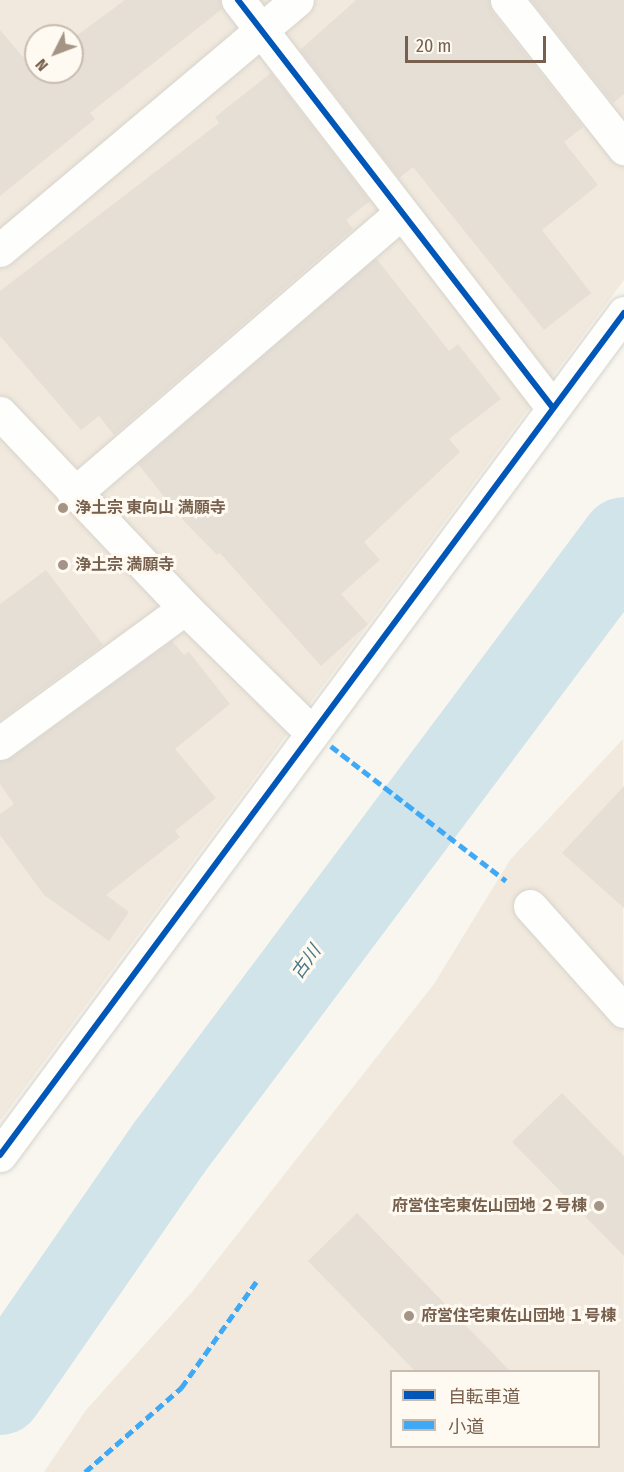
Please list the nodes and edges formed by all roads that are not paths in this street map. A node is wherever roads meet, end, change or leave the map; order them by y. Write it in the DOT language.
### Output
graph roads {
  1 [pos="238,0"];
  2 [pos="297,0"];
  3 [pos="507,0"];
  4 [pos="263,29"];
  5 [pos="624,148"];
  6 [pos="399,214"];
  7 [pos="0,250"];
  8 [pos="624,313"];
  9 [pos="553,408"];
  10 [pos="0,413"];
  11 [pos="74,494"];
  12 [pos="185,608"];
  13 [pos="312,733"];
  14 [pos="0,743"];
  15 [pos="530,906"];
  16 [pos="624,1011"];
  17 [pos="0,1155"];
  1 -- 4 [label="street"];
  2 -- 4 [label="street"];
  3 -- 5 [label="street"];
  4 -- 6 [label="street"];
  4 -- 7 [label="street"];
  6 -- 9 [label="street"];
  6 -- 11 [label="street"];
  8 -- 9 [label="street"];
  9 -- 13 [label="street"];
  10 -- 11 [label="street"];
  11 -- 12 [label="street"];
  12 -- 13 [label="street"];
  12 -- 14 [label="street"];
  13 -- 17 [label="street"];
  15 -- 16 [label="street"];
}
